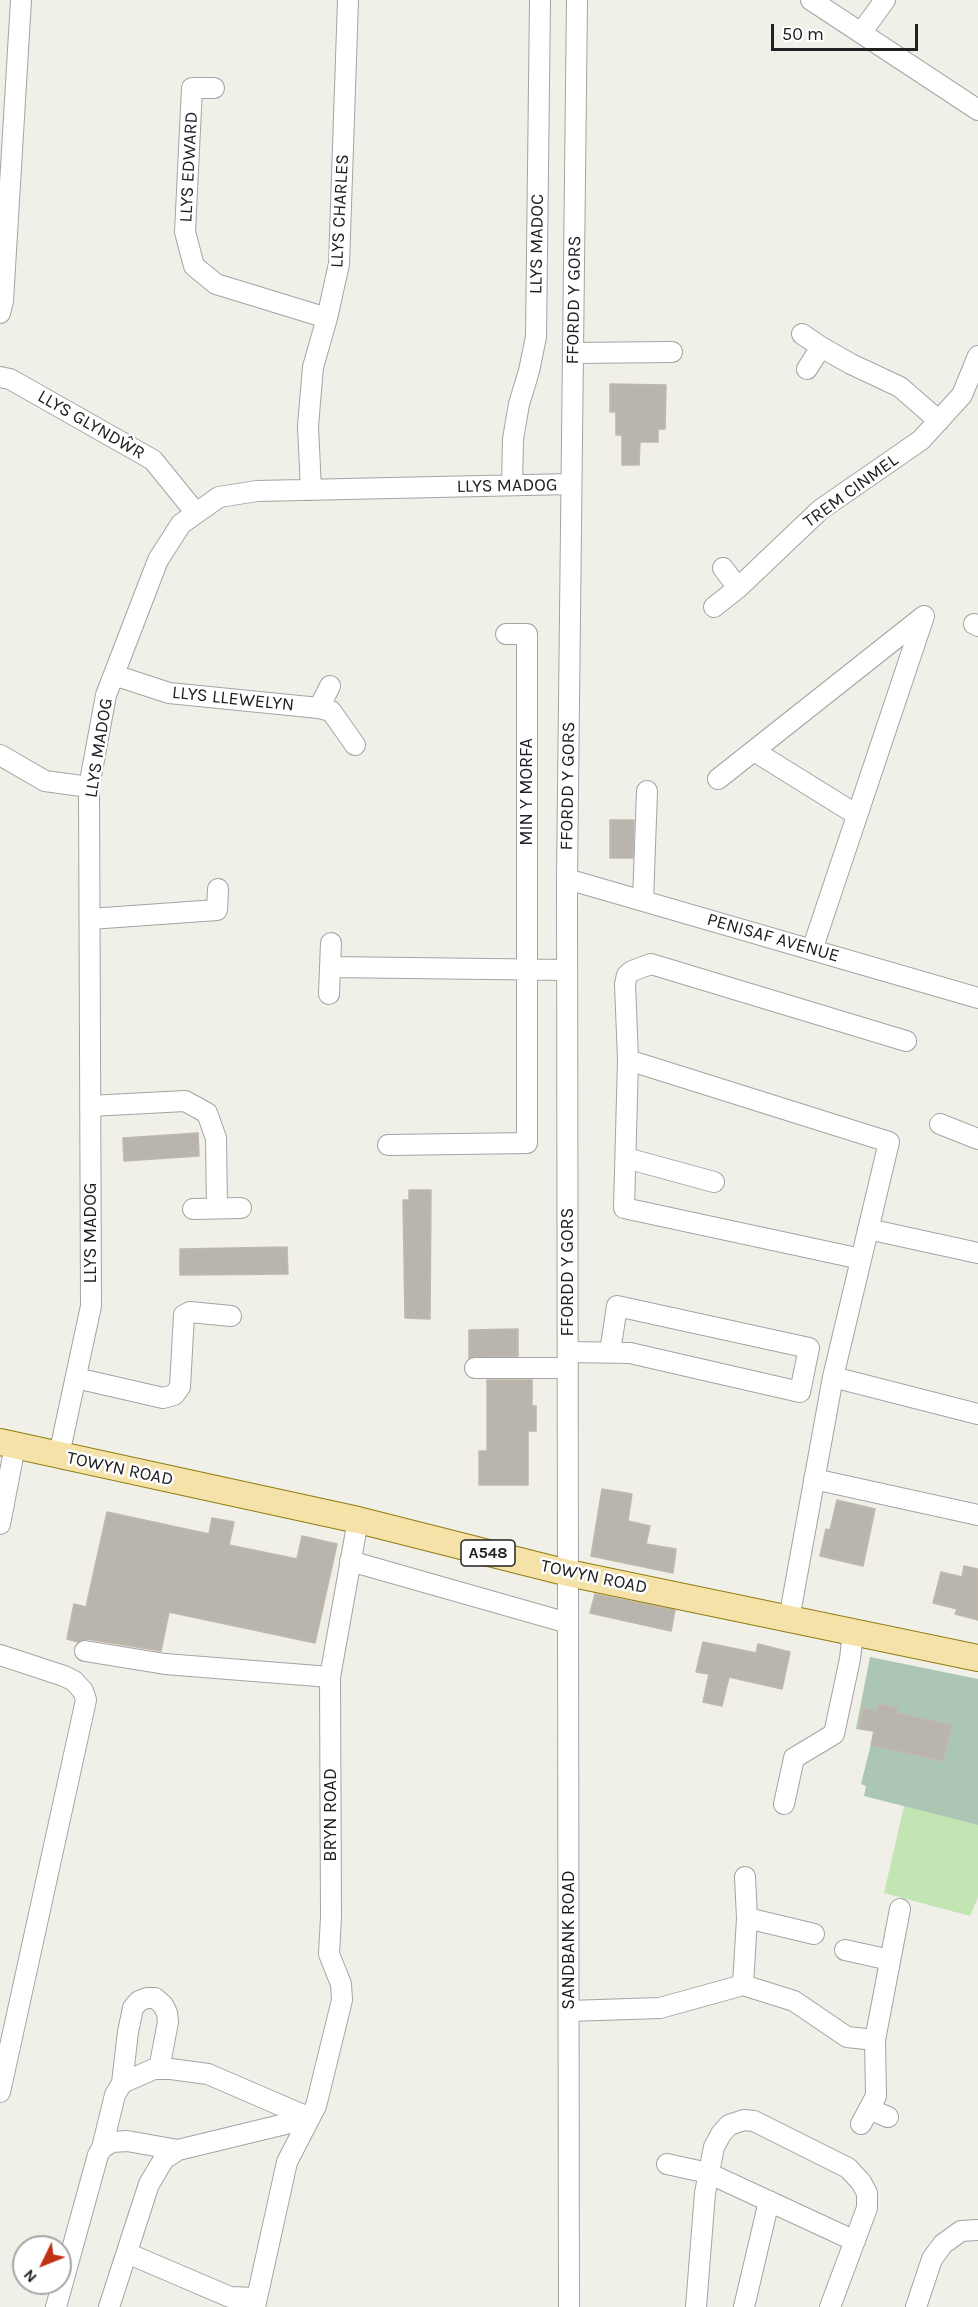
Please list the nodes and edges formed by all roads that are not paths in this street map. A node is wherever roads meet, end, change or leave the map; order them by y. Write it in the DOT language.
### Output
graph roads {
  1 [pos="21,0"];
  2 [pos="348,0"];
  3 [pos="540,0"];
  4 [pos="577,0"];
  5 [pos="811,0"];
  6 [pos="885,0"];
  7 [pos="861,33"];
  8 [pos="214,88"];
  9 [pos="978,110"];
  10 [pos="0,313"];
  11 [pos="327,318"];
  12 [pos="802,334"];
  13 [pos="821,347"];
  14 [pos="672,352"];
  15 [pos="573,353"];
  16 [pos="978,356"];
  17 [pos="807,369"];
  18 [pos="0,377"];
  19 [pos="939,421"];
  20 [pos="571,484"];
  21 [pos="512,486"];
  22 [pos="310,490"];
  23 [pos="196,513"];
  24 [pos="723,568"];
  25 [pos="738,588"];
  26 [pos="714,607"];
  27 [pos="506,634"];
  28 [pos="114,675"];
  29 [pos="330,686"];
  30 [pos="319,708"];
  31 [pos="355,745"];
  32 [pos="754,751"];
  33 [pos="0,755"];
  34 [pos="718,779"];
  35 [pos="89,787"];
  36 [pos="647,791"];
  37 [pos="857,815"];
  38 [pos="567,879"];
  39 [pos="218,889"];
  40 [pos="643,901"];
  41 [pos="90,919"];
  42 [pos="331,943"];
  43 [pos="812,950"];
  44 [pos="330,968"];
  45 [pos="527,970"];
  46 [pos="567,970"];
  47 [pos="329,994"];
  48 [pos="978,998"];
  49 [pos="906,1041"];
  50 [pos="628,1060"];
  51 [pos="90,1106"];
  52 [pos="940,1124"];
  53 [pos="978,1139"];
  54 [pos="388,1145"];
  55 [pos="626,1158"];
  56 [pos="714,1182"];
  57 [pos="217,1208"];
  58 [pos="241,1208"];
  59 [pos="193,1209"];
  60 [pos="868,1228"];
  61 [pos="978,1253"];
  62 [pos="861,1259"];
  63 [pos="231,1316"];
  64 [pos="610,1352"];
  65 [pos="568,1360"];
  66 [pos="475,1368"];
  67 [pos="833,1377"];
  68 [pos="76,1378"];
  69 [pos="978,1414"];
  70 [pos="8,1444"];
  71 [pos="59,1455"];
  72 [pos="814,1479"];
  73 [pos="978,1515"];
  74 [pos="358,1520"];
  75 [pos="0,1524"];
  76 [pos="350,1561"];
  77 [pos="568,1573"];
  78 [pos="789,1619"];
  79 [pos="568,1623"];
  80 [pos="853,1632"];
  81 [pos="85,1651"];
  82 [pos="0,1655"];
  83 [pos="978,1658"];
  84 [pos="330,1677"];
  85 [pos="784,1804"];
  86 [pos="745,1877"];
  87 [pos="900,1908"];
  88 [pos="747,1918"];
  89 [pos="814,1934"];
  90 [pos="845,1950"];
  91 [pos="890,1960"];
  92 [pos="743,1985"];
  93 [pos="569,2011"];
  94 [pos="875,2040"];
  95 [pos="159,2069"];
  96 [pos="122,2083"];
  97 [pos="0,2092"];
  98 [pos="313,2112"];
  99 [pos="888,2117"];
  100 [pos="102,2148"];
  101 [pos="178,2150"];
  102 [pos="667,2164"];
  103 [pos="708,2173"];
  104 [pos="769,2201"];
  105 [pos="978,2230"];
  106 [pos="855,2241"];
  107 [pos="127,2253"];
  108 [pos="256,2302"];
  109 [pos="56,2307"];
  110 [pos="109,2307"];
  111 [pos="569,2307"];
  112 [pos="696,2307"];
  113 [pos="744,2307"];
  114 [pos="830,2307"];
  115 [pos="916,2307"];
  1 -- 10 [label="street"];
  2 -- 11 [label="street, LLYS CHARLES"];
  3 -- 21 [label="street, LLYS MADOC"];
  4 -- 15 [label="street, FFORDD Y GORS"];
  5 -- 7 [label="street"];
  6 -- 7 [label="street"];
  7 -- 9 [label="street"];
  8 -- 11 [label="street, LLYS EDWARD"];
  11 -- 22 [label="street, LLYS CHARLES"];
  12 -- 13 [label="street"];
  13 -- 17 [label="street"];
  13 -- 19 [label="street"];
  14 -- 15 [label="street"];
  15 -- 20 [label="street, FFORDD Y GORS"];
  16 -- 19 [label="street, TREM CINMEL"];
  18 -- 23 [label="street, LLYS GLYNDŴR"];
  19 -- 25 [label="street, TREM CINMEL"];
  20 -- 21 [label="street, LLYS MADOG"];
  20 -- 38 [label="street, FFORDD Y GORS"];
  21 -- 22 [label="street, LLYS MADOG"];
  22 -- 23 [label="street, LLYS MADOG"];
  23 -- 28 [label="street, LLYS MADOG"];
  24 -- 25 [label="street"];
  25 -- 26 [label="street, TREM CINMEL"];
  27 -- 45 [label="street, MIN Y MORFA"];
  28 -- 30 [label="street, LLYS LLEWELYN"];
  28 -- 35 [label="street, LLYS MADOG"];
  29 -- 30 [label="street, LLYS LLEWELYN"];
  30 -- 31 [label="street, LLYS LLEWELYN"];
  32 -- 34 [label="street"];
  32 -- 37 [label="street"];
  32 -- 37 [label="street"];
  33 -- 35 [label="street"];
  35 -- 41 [label="street, LLYS MADOG"];
  36 -- 40 [label="street"];
  37 -- 43 [label="street"];
  38 -- 40 [label="street, PENISAF AVENUE"];
  38 -- 46 [label="street, FFORDD Y GORS"];
  39 -- 41 [label="street"];
  40 -- 43 [label="street, PENISAF AVENUE"];
  41 -- 51 [label="street, LLYS MADOG"];
  42 -- 44 [label="street"];
  43 -- 48 [label="street, PENISAF AVENUE"];
  44 -- 45 [label="street"];
  44 -- 47 [label="street"];
  45 -- 46 [label="street"];
  45 -- 54 [label="street, MIN Y MORFA"];
  46 -- 65 [label="street, FFORDD Y GORS"];
  49 -- 50 [label="street"];
  50 -- 55 [label="street"];
  50 -- 60 [label="street"];
  51 -- 57 [label="street"];
  51 -- 68 [label="street, LLYS MADOG"];
  52 -- 53 [label="street"];
  55 -- 56 [label="street"];
  55 -- 62 [label="street"];
  57 -- 58 [label="street"];
  57 -- 59 [label="street"];
  60 -- 61 [label="street"];
  60 -- 62 [label="street"];
  62 -- 67 [label="street"];
  63 -- 68 [label="street"];
  64 -- 64 [label="street"];
  64 -- 65 [label="street"];
  65 -- 66 [label="street"];
  65 -- 77 [label="street, FFORDD Y GORS"];
  67 -- 69 [label="street"];
  67 -- 72 [label="street"];
  68 -- 71 [label="street, LLYS MADOG"];
  70 -- 71 [label="main road, TOWYN ROAD / A548"];
  70 -- 75 [label="street"];
  71 -- 74 [label="main road, TOWYN ROAD / A548"];
  72 -- 73 [label="street"];
  72 -- 78 [label="street"];
  74 -- 76 [label="street, BRYN ROAD"];
  74 -- 77 [label="main road, TOWYN ROAD / A548"];
  76 -- 79 [label="street"];
  76 -- 84 [label="street, BRYN ROAD"];
  77 -- 78 [label="main road, TOWYN ROAD / A548"];
  77 -- 79 [label="street, SANDBANK ROAD"];
  78 -- 80 [label="main road, TOWYN ROAD / A548"];
  79 -- 93 [label="street, SANDBANK ROAD"];
  80 -- 83 [label="main road, TOWYN ROAD / A548"];
  80 -- 85 [label="street"];
  81 -- 84 [label="street"];
  82 -- 97 [label="street"];
  84 -- 98 [label="street, BRYN ROAD"];
  86 -- 88 [label="street"];
  87 -- 91 [label="street"];
  88 -- 89 [label="street"];
  88 -- 92 [label="street"];
  90 -- 91 [label="street"];
  91 -- 94 [label="street"];
  92 -- 93 [label="street"];
  92 -- 94 [label="street"];
  93 -- 111 [label="street, SANDBANK ROAD"];
  94 -- 99 [label="street"];
  95 -- 96 [label="street"];
  95 -- 96 [label="street"];
  95 -- 98 [label="street"];
  96 -- 100 [label="street"];
  98 -- 101 [label="street"];
  98 -- 108 [label="street, BRYN ROAD"];
  100 -- 101 [label="street"];
  100 -- 109 [label="street"];
  101 -- 107 [label="street"];
  102 -- 103 [label="street"];
  103 -- 104 [label="street"];
  103 -- 106 [label="street"];
  103 -- 112 [label="street"];
  104 -- 106 [label="street"];
  104 -- 113 [label="street"];
  105 -- 115 [label="street"];
  106 -- 114 [label="street"];
  107 -- 108 [label="street"];
  107 -- 110 [label="street"];
}
